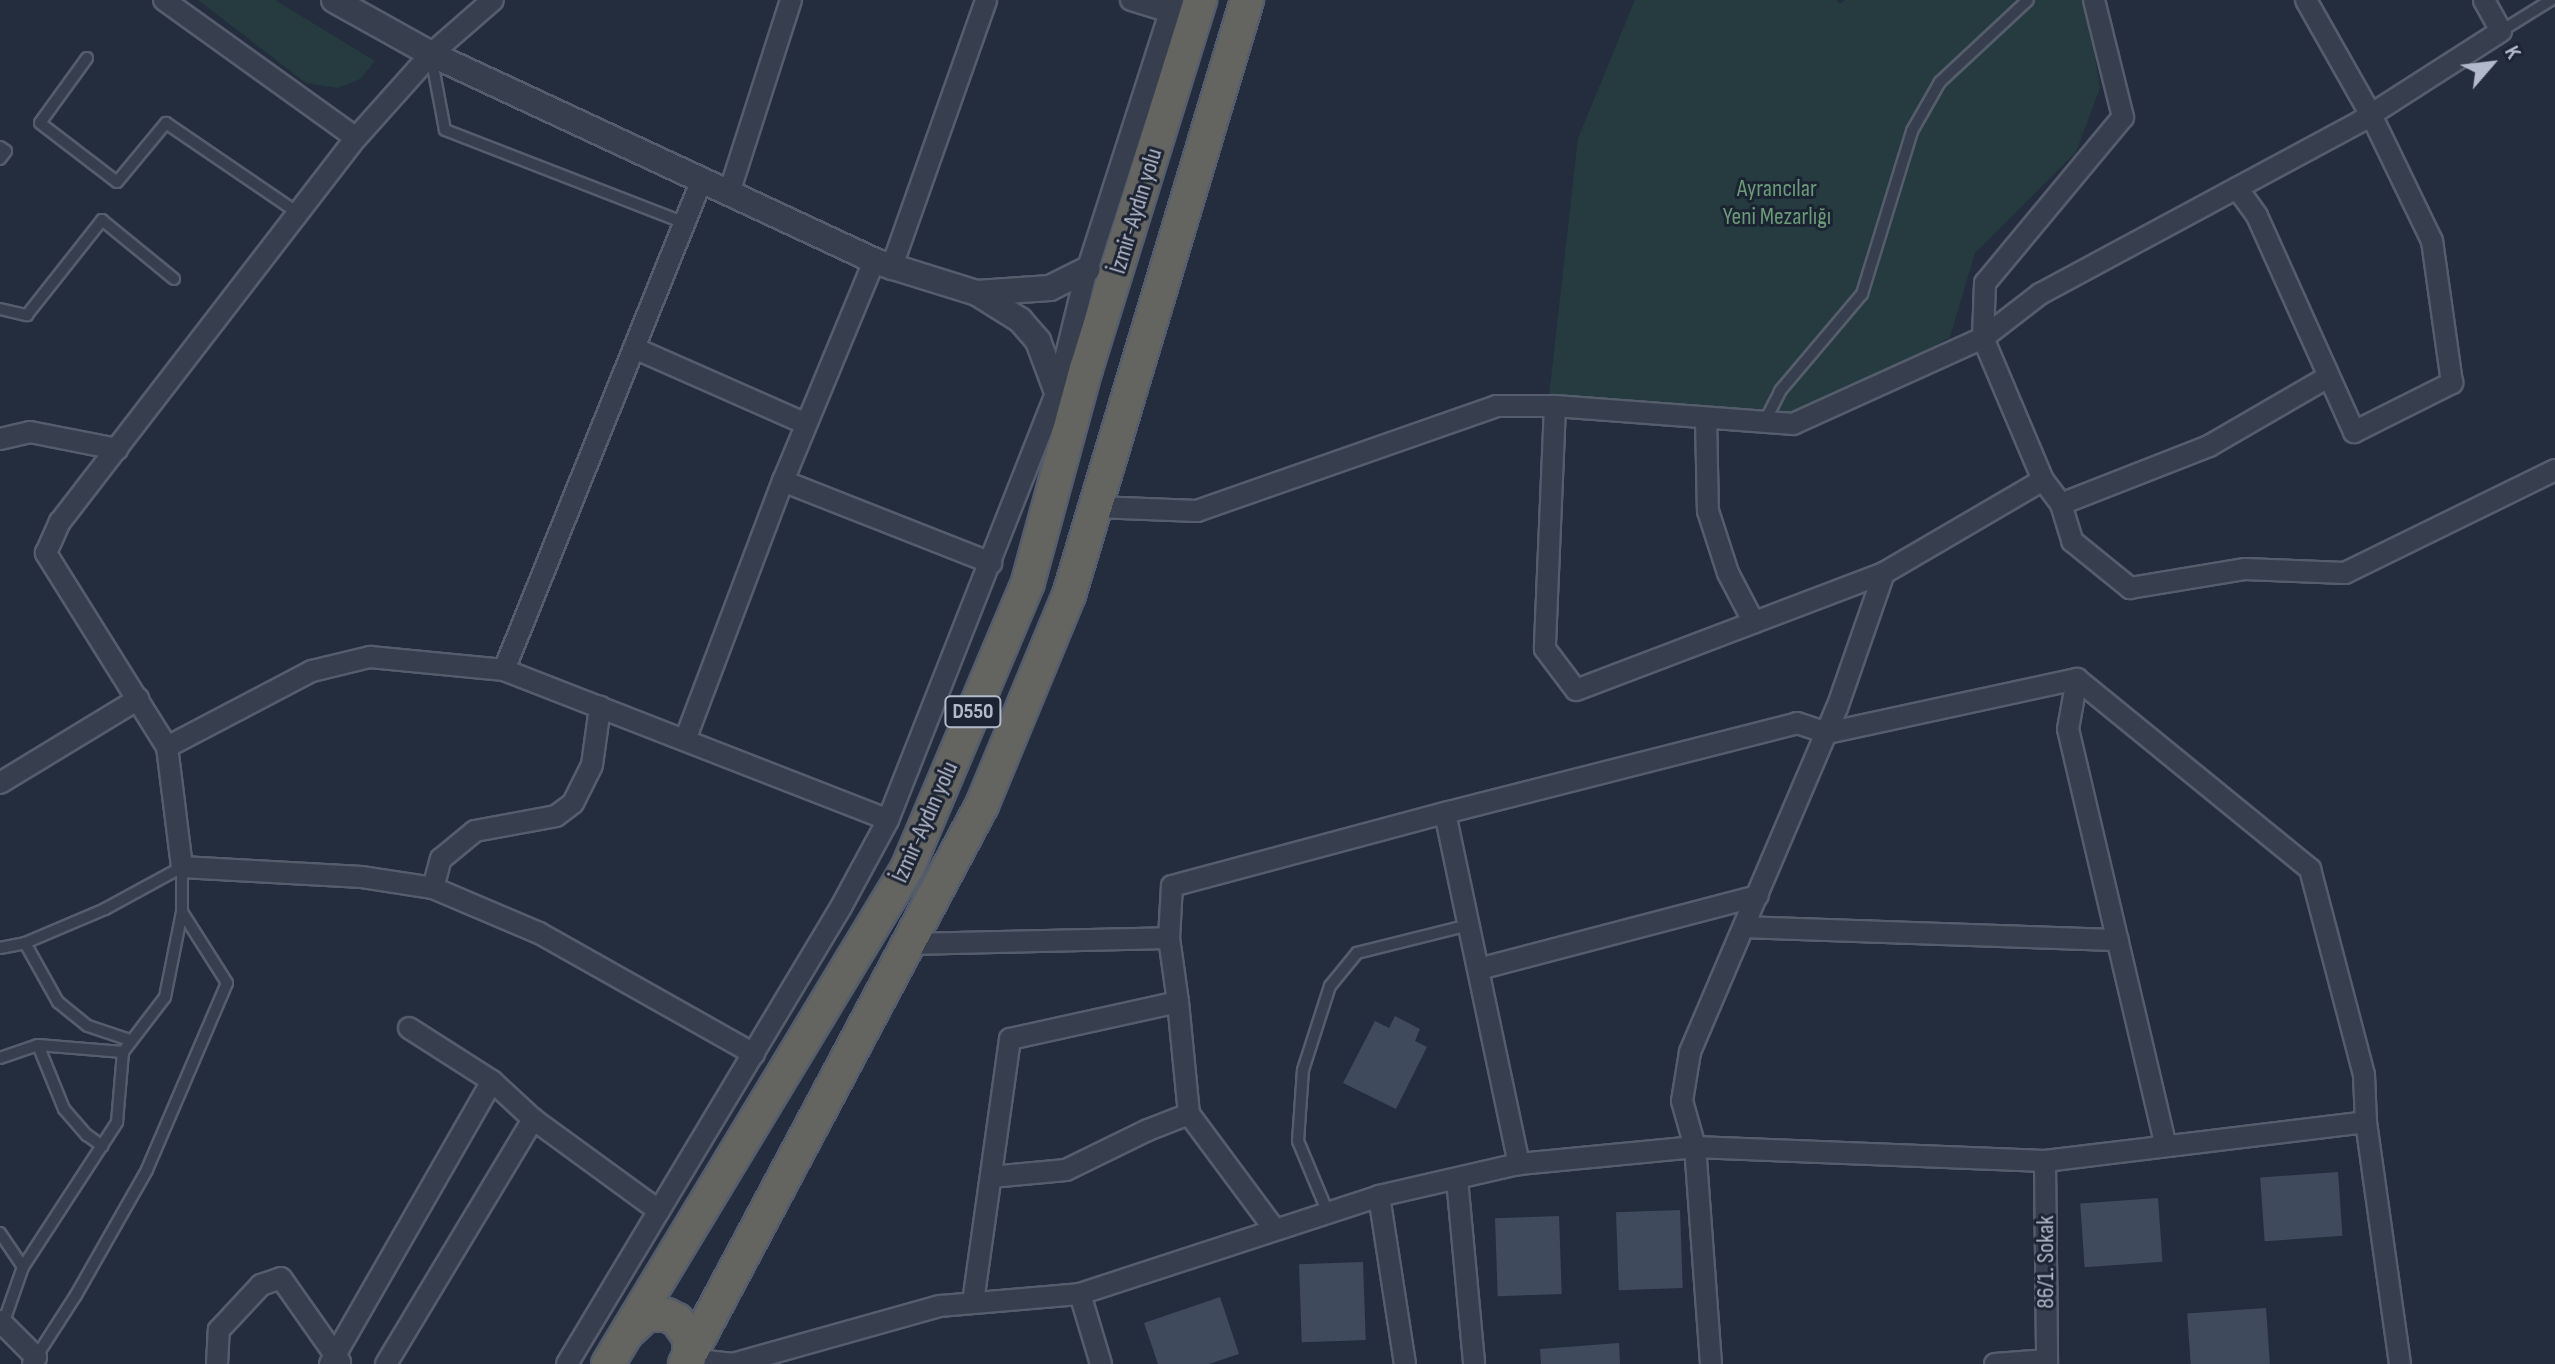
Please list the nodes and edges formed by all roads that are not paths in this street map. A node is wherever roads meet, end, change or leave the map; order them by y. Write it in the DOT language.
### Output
graph roads {
  1 [pos="164,0"];
  2 [pos="334,0"];
  3 [pos="493,0"];
  4 [pos="791,0"];
  5 [pos="986,0"];
  6 [pos="1131,0"];
  7 [pos="1200,0"];
  8 [pos="1247,0"];
  9 [pos="2028,0"];
  10 [pos="2094,0"];
  11 [pos="2306,0"];
  12 [pos="2484,0"];
  13 [pos="2551,0"];
  14 [pos="1172,6"];
  15 [pos="2501,31"];
  16 [pos="431,54"];
  17 [pos="87,58"];
  18 [pos="2371,115"];
  19 [pos="356,138"];
  20 [pos="0,147"];
  21 [pos="0,159"];
  22 [pos="701,182"];
  23 [pos="2237,188"];
  24 [pos="729,193"];
  25 [pos="298,213"];
  26 [pos="685,223"];
  27 [pos="882,265"];
  28 [pos="1088,269"];
  29 [pos="174,279"];
  30 [pos="977,293"];
  31 [pos="0,309"];
  32 [pos="1983,338"];
  33 [pos="634,348"];
  34 [pos="1086,369"];
  35 [pos="2328,377"];
  36 [pos="1057,392"];
  37 [pos="1555,406"];
  38 [pos="1706,418"];
  39 [pos="1765,421"];
  40 [pos="806,424"];
  41 [pos="0,439"];
  42 [pos="1066,443"];
  43 [pos="117,449"];
  44 [pos="2555,470"];
  45 [pos="2043,480"];
  46 [pos="783,481"];
  47 [pos="2061,504"];
  48 [pos="1096,507"];
  49 [pos="991,563"];
  50 [pos="1884,573"];
  51 [pos="1754,623"];
  52 [pos="504,670"];
  53 [pos="2077,679"];
  54 [pos="138,699"];
  55 [pos="600,707"];
  56 [pos="1827,733"];
  57 [pos="685,740"];
  58 [pos="167,747"];
  59 [pos="0,783"];
  60 [pos="1445,813"];
  61 [pos="888,820"];
  62 [pos="182,867"];
  63 [pos="433,888"];
  64 [pos="1758,896"];
  65 [pos="182,912"];
  66 [pos="1469,925"];
  67 [pos="1744,927"];
  68 [pos="1169,938"];
  69 [pos="2118,940"];
  70 [pos="25,943"];
  71 [pos="909,944"];
  72 [pos="0,948"];
  73 [pos="1479,969"];
  74 [pos="1178,1002"];
  75 [pos="409,1028"];
  76 [pos="130,1040"];
  77 [pos="38,1045"];
  78 [pos="123,1052"];
  79 [pos="754,1054"];
  80 [pos="0,1058"];
  81 [pos="492,1081"];
  82 [pos="1189,1114"];
  83 [pos="533,1119"];
  84 [pos="2366,1122"];
  85 [pos="102,1146"];
  86 [pos="2166,1146"];
  87 [pos="1695,1147"];
  88 [pos="2045,1161"];
  89 [pos="1519,1164"];
  90 [pos="991,1177"];
  91 [pos="1457,1179"];
  92 [pos="1379,1196"];
  93 [pos="659,1211"];
  94 [pos="1328,1213"];
  95 [pos="1275,1230"];
  96 [pos="0,1233"];
  97 [pos="23,1267"];
  98 [pos="1080,1294"];
  99 [pos="973,1301"];
  100 [pos="2,1322"];
  101 [pos="629,1329"];
  102 [pos="34,1361"];
  103 [pos="336,1361"];
  104 [pos="687,1361"];
  105 [pos="2047,1362"];
  106 [pos="217,1364"];
  107 [pos="386,1364"];
  108 [pos="567,1364"];
  109 [pos="608,1364"];
  110 [pos="630,1364"];
  111 [pos="1101,1364"];
  112 [pos="1405,1364"];
  113 [pos="1474,1364"];
  114 [pos="1711,1364"];
  115 [pos="1995,1364"];
  116 [pos="2400,1364"];
  1 -- 19 [label="street"];
  2 -- 16 [label="street"];
  3 -- 16 [label="street"];
  4 -- 24 [label="street"];
  5 -- 27 [label="street"];
  6 -- 14 [label="street"];
  7 -- 34 [label="highway, İzmir-Aydın yolu / D550"];
  8 -- 48 [label="highway, İzmir-Aydın yolu / D550"];
  9 -- 39 [label="lane"];
  10 -- 32 [label="street"];
  11 -- 18 [label="street"];
  12 -- 15 [label="street"];
  13 -- 15 [label="lane"];
  14 -- 28 [label="street"];
  15 -- 18 [label="street"];
  16 -- 19 [label="street"];
  16 -- 22 [label="street"];
  16 -- 26 [label="lane"];
  17 -- 25 [label="lane"];
  18 -- 23 [label="street"];
  18 -- 35 [label="street"];
  19 -- 25 [label="street"];
  20 -- 21 [label="lane"];
  22 -- 24 [label="street"];
  22 -- 26 [label="street"];
  23 -- 32 [label="street"];
  23 -- 35 [label="street"];
  24 -- 27 [label="street"];
  25 -- 43 [label="street"];
  26 -- 33 [label="street"];
  27 -- 30 [label="street"];
  27 -- 40 [label="street"];
  28 -- 30 [label="street"];
  28 -- 36 [label="street"];
  29 -- 31 [label="lane"];
  30 -- 36 [label="street"];
  32 -- 39 [label="street"];
  32 -- 45 [label="street"];
  33 -- 40 [label="street"];
  33 -- 52 [label="street"];
  34 -- 36 [label="highway"];
  34 -- 42 [label="highway, İzmir-Aydın yolu / D550"];
  35 -- 47 [label="street"];
  36 -- 42 [label="highway"];
  36 -- 49 [label="street"];
  37 -- 38 [label="street"];
  37 -- 48 [label="street"];
  37 -- 51 [label="street"];
  38 -- 39 [label="street"];
  38 -- 51 [label="street"];
  40 -- 46 [label="street"];
  41 -- 43 [label="street"];
  42 -- 101 [label="highway, İzmir-Aydın yolu / D550"];
  43 -- 54 [label="street"];
  44 -- 47 [label="street"];
  45 -- 47 [label="street"];
  45 -- 50 [label="street"];
  46 -- 49 [label="street"];
  46 -- 57 [label="street"];
  48 -- 71 [label="highway, İzmir-Aydın yolu / D550"];
  49 -- 61 [label="street"];
  50 -- 51 [label="street"];
  50 -- 56 [label="street"];
  52 -- 55 [label="street"];
  52 -- 58 [label="street"];
  53 -- 56 [label="street"];
  53 -- 69 [label="street"];
  53 -- 84 [label="street"];
  54 -- 58 [label="street"];
  54 -- 59 [label="street"];
  55 -- 57 [label="street"];
  55 -- 63 [label="street"];
  56 -- 60 [label="street"];
  56 -- 64 [label="street"];
  57 -- 61 [label="street"];
  58 -- 62 [label="street"];
  60 -- 66 [label="street"];
  60 -- 68 [label="street"];
  61 -- 79 [label="street"];
  62 -- 63 [label="street"];
  62 -- 65 [label="lane"];
  62 -- 70 [label="lane"];
  63 -- 79 [label="street"];
  64 -- 67 [label="street"];
  64 -- 73 [label="street"];
  65 -- 76 [label="lane"];
  65 -- 102 [label="lane"];
  66 -- 73 [label="street"];
  66 -- 94 [label="lane"];
  67 -- 69 [label="street"];
  67 -- 87 [label="street"];
  68 -- 71 [label="street"];
  68 -- 74 [label="street"];
  69 -- 86 [label="street"];
  70 -- 72 [label="lane"];
  70 -- 76 [label="lane"];
  71 -- 104 [label="highway, İzmir-Aydın yolu / D550"];
  73 -- 89 [label="street"];
  74 -- 82 [label="street"];
  74 -- 90 [label="street"];
  75 -- 81 [label="street"];
  76 -- 78 [label="lane"];
  77 -- 78 [label="lane"];
  77 -- 80 [label="lane"];
  77 -- 85 [label="lane"];
  78 -- 85 [label="lane"];
  79 -- 93 [label="street"];
  81 -- 83 [label="street"];
  81 -- 103 [label="street"];
  82 -- 90 [label="street"];
  82 -- 95 [label="street"];
  83 -- 93 [label="street"];
  83 -- 107 [label="street"];
  84 -- 86 [label="street"];
  84 -- 116 [label="street"];
  85 -- 97 [label="lane"];
  86 -- 88 [label="street"];
  87 -- 88 [label="street"];
  87 -- 89 [label="street"];
  87 -- 114 [label="street"];
  88 -- 105 [label="street, 86/1. Sokak"];
  89 -- 91 [label="street"];
  90 -- 99 [label="street"];
  91 -- 92 [label="street"];
  91 -- 113 [label="street"];
  92 -- 94 [label="street"];
  92 -- 112 [label="street"];
  93 -- 108 [label="street"];
  94 -- 95 [label="street"];
  95 -- 98 [label="street"];
  96 -- 97 [label="lane"];
  97 -- 100 [label="lane"];
  98 -- 99 [label="street"];
  98 -- 111 [label="street"];
  99 -- 104 [label="street"];
  100 -- 102 [label="street"];
  101 -- 104 [label="highway"];
  101 -- 109 [label="highway, İzmir-Aydın yolu / D550"];
  101 -- 110 [label="highway"];
  103 -- 106 [label="street"];
  105 -- 115 [label="street"];
}
